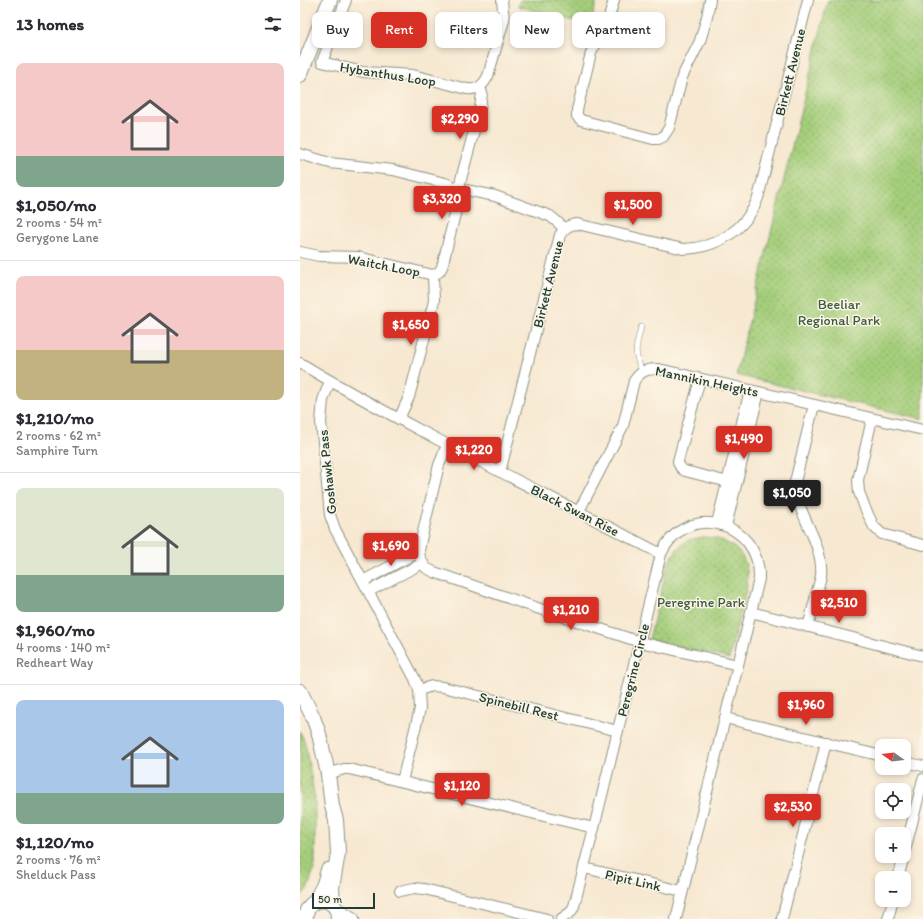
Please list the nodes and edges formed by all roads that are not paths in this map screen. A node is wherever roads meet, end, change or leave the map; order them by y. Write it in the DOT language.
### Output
graph roads {
  1 [pos="330,0"];
  2 [pos="346,0"];
  3 [pos="501,0"];
  4 [pos="614,0"];
  5 [pos="710,0"];
  6 [pos="808,0"];
  7 [pos="300,75"];
  8 [pos="480,88"];
  9 [pos="300,154"];
  10 [pos="454,192"];
  11 [pos="564,228"];
  12 [pos="300,252"];
  13 [pos="433,275"];
  14 [pos="642,327"];
  15 [pos="300,363"];
  16 [pos="642,371"];
  17 [pos="700,379"];
  18 [pos="330,381"];
  19 [pos="754,391"];
  20 [pos="814,405"];
  21 [pos="399,419"];
  22 [pos="872,419"];
  23 [pos="923,430"];
  24 [pos="447,445"];
  25 [pos="500,472"];
  26 [pos="732,483"];
  27 [pos="579,511"];
  28 [pos="721,525"];
  29 [pos="923,545"];
  30 [pos="419,551"];
  31 [pos="661,554"];
  32 [pos="423,563"];
  33 [pos="363,581"];
  34 [pos="369,591"];
  35 [pos="751,612"];
  36 [pos="808,627"];
  37 [pos="640,642"];
  38 [pos="923,656"];
  39 [pos="738,665"];
  40 [pos="419,690"];
  41 [pos="300,691"];
  42 [pos="725,718"];
  43 [pos="618,731"];
  44 [pos="826,742"];
  45 [pos="875,754"];
  46 [pos="911,763"];
  47 [pos="923,766"];
  48 [pos="328,774"];
  49 [pos="923,779"];
  50 [pos="402,781"];
  51 [pos="332,806"];
  52 [pos="594,828"];
  53 [pos="911,828"];
  54 [pos="584,868"];
  55 [pos="400,891"];
  56 [pos="682,891"];
  57 [pos="309,903"];
  58 [pos="891,907"];
  59 [pos="336,911"];
  60 [pos="676,917"];
  61 [pos="306,919"];
  62 [pos="352,919"];
  63 [pos="547,919"];
  64 [pos="561,919"];
  65 [pos="782,919"];
  66 [pos="888,919"];
  1 -- 7 [label="street"];
  2 -- 8 [label="street, Hybanthus Loop"];
  3 -- 8 [label="street"];
  4 -- 5 [label="street"];
  6 -- 11 [label="street, Birkett Avenue"];
  8 -- 10 [label="street"];
  9 -- 10 [label="street"];
  10 -- 11 [label="street"];
  10 -- 13 [label="street, Waitch Loop"];
  11 -- 25 [label="street, Birkett Avenue"];
  12 -- 13 [label="street, Waitch Loop"];
  13 -- 21 [label="street"];
  14 -- 16 [label="lane"];
  15 -- 18 [label="street, Black Swan Rise"];
  16 -- 17 [label="street, Mannikin Heights"];
  16 -- 27 [label="street, Mannikin Heights"];
  17 -- 19 [label="street, Mannikin Heights"];
  17 -- 26 [label="street"];
  18 -- 21 [label="street, Black Swan Rise"];
  18 -- 33 [label="street, Goshawk Pass"];
  19 -- 20 [label="street, Mannikin Heights"];
  19 -- 26 [label="street"];
  20 -- 22 [label="street, Mannikin Heights"];
  20 -- 36 [label="street"];
  21 -- 24 [label="street, Black Swan Rise"];
  22 -- 23 [label="street, Mannikin Heights"];
  22 -- 29 [label="street"];
  24 -- 25 [label="street, Black Swan Rise"];
  24 -- 30 [label="street"];
  25 -- 27 [label="street, Black Swan Rise"];
  26 -- 28 [label="street"];
  27 -- 31 [label="street, Black Swan Rise"];
  28 -- 31 [label="street, Peregrine Circle"];
  28 -- 35 [label="street"];
  30 -- 32 [label="street"];
  30 -- 33 [label="street"];
  31 -- 37 [label="street, Peregrine Circle"];
  32 -- 34 [label="street"];
  32 -- 37 [label="street"];
  33 -- 34 [label="street, Goshawk Pass"];
  34 -- 40 [label="street, Goshawk Pass"];
  35 -- 36 [label="street"];
  35 -- 39 [label="street"];
  36 -- 38 [label="street"];
  37 -- 39 [label="street"];
  37 -- 43 [label="street, Peregrine Circle"];
  39 -- 42 [label="street"];
  40 -- 43 [label="street, Spinebill Rest"];
  40 -- 50 [label="street, Goshawk Pass"];
  41 -- 48 [label="street"];
  42 -- 44 [label="street"];
  42 -- 56 [label="street"];
  43 -- 52 [label="street, Peregrine Circle"];
  44 -- 45 [label="street"];
  44 -- 65 [label="street"];
  46 -- 47 [label="street"];
  48 -- 50 [label="street"];
  48 -- 51 [label="street"];
  49 -- 53 [label="street"];
  50 -- 52 [label="street"];
  51 -- 57 [label="street"];
  51 -- 59 [label="street"];
  52 -- 54 [label="street, Peregrine Circle"];
  54 -- 56 [label="street, Pipit Link"];
  54 -- 64 [label="street, Peregrine Circle"];
  55 -- 63 [label="street"];
  56 -- 60 [label="street"];
  57 -- 59 [label="street"];
  57 -- 61 [label="street"];
  58 -- 66 [label="street"];
  59 -- 62 [label="street"];
}
